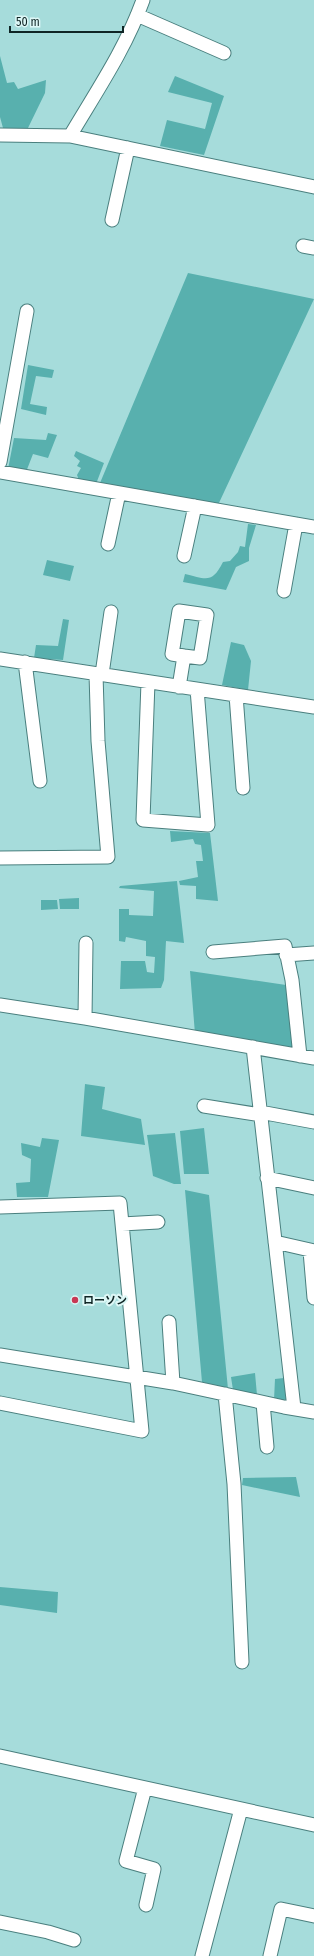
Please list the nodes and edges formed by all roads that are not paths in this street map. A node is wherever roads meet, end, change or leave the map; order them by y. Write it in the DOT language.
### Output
graph roads {
  1 [pos="143,0"];
  2 [pos="137,15"];
  3 [pos="224,54"];
  4 [pos="0,135"];
  5 [pos="70,136"];
  6 [pos="128,148"];
  7 [pos="314,187"];
  8 [pos="112,220"];
  9 [pos="28,311"];
  10 [pos="0,462"];
  11 [pos="0,472"];
  12 [pos="118,493"];
  13 [pos="195,506"];
  14 [pos="296,524"];
  15 [pos="314,527"];
  16 [pos="108,544"];
  17 [pos="184,556"];
  18 [pos="284,591"];
  19 [pos="111,612"];
  20 [pos="184,656"];
  21 [pos="0,659"];
  22 [pos="25,662"];
  23 [pos="99,674"];
  24 [pos="148,682"];
  25 [pos="179,687"];
  26 [pos="196,689"];
  27 [pos="236,695"];
  28 [pos="314,707"];
  29 [pos="40,781"];
  30 [pos="243,788"];
  31 [pos="0,858"];
  32 [pos="86,942"];
  33 [pos="214,952"];
  34 [pos="314,953"];
  35 [pos="286,955"];
  36 [pos="0,1005"];
  37 [pos="85,1018"];
  38 [pos="253,1047"];
  39 [pos="300,1056"];
  40 [pos="314,1058"];
  41 [pos="204,1106"];
  42 [pos="261,1113"];
  43 [pos="314,1122"];
  44 [pos="267,1178"];
  45 [pos="314,1188"];
  46 [pos="0,1207"];
  47 [pos="158,1222"];
  48 [pos="122,1224"];
  49 [pos="275,1242"];
  50 [pos="312,1251"];
  51 [pos="314,1298"];
  52 [pos="169,1322"];
  53 [pos="0,1355"];
  54 [pos="138,1377"];
  55 [pos="173,1383"];
  56 [pos="226,1394"];
  57 [pos="0,1403"];
  58 [pos="263,1403"];
  59 [pos="294,1408"];
  60 [pos="314,1412"];
  61 [pos="267,1446"];
  62 [pos="242,1662"];
  63 [pos="0,1756"];
  64 [pos="145,1788"];
  65 [pos="241,1809"];
  66 [pos="314,1825"];
  67 [pos="146,1905"];
  68 [pos="314,1916"];
  69 [pos="0,1922"];
  70 [pos="74,1940"];
  71 [pos="202,1956"];
  72 [pos="270,1956"];
  1 -- 2 [label="street"];
  2 -- 3 [label="street"];
  2 -- 5 [label="street"];
  4 -- 5 [label="street"];
  5 -- 6 [label="street"];
  6 -- 7 [label="street"];
  6 -- 8 [label="street"];
  9 -- 10 [label="street"];
  11 -- 12 [label="street"];
  12 -- 13 [label="street"];
  12 -- 16 [label="street"];
  13 -- 14 [label="street"];
  13 -- 17 [label="street"];
  14 -- 15 [label="street"];
  14 -- 18 [label="street"];
  19 -- 23 [label="street"];
  20 -- 25 [label="street"];
  21 -- 22 [label="street"];
  22 -- 23 [label="street"];
  22 -- 29 [label="street"];
  23 -- 24 [label="street"];
  23 -- 31 [label="street"];
  24 -- 25 [label="street"];
  24 -- 26 [label="street"];
  25 -- 26 [label="street"];
  26 -- 27 [label="street"];
  27 -- 28 [label="street"];
  27 -- 30 [label="street"];
  32 -- 37 [label="street"];
  33 -- 35 [label="street"];
  34 -- 35 [label="street"];
  35 -- 39 [label="street"];
  36 -- 37 [label="street"];
  37 -- 38 [label="street"];
  38 -- 39 [label="street"];
  38 -- 42 [label="street"];
  39 -- 40 [label="street"];
  41 -- 42 [label="street"];
  42 -- 43 [label="street"];
  42 -- 44 [label="street"];
  44 -- 45 [label="street"];
  44 -- 49 [label="street"];
  46 -- 48 [label="street"];
  47 -- 48 [label="street"];
  48 -- 54 [label="street"];
  49 -- 50 [label="street"];
  49 -- 59 [label="street"];
  50 -- 51 [label="street"];
  52 -- 55 [label="street"];
  53 -- 54 [label="street"];
  54 -- 55 [label="street"];
  54 -- 57 [label="street"];
  55 -- 56 [label="street"];
  56 -- 58 [label="street"];
  56 -- 62 [label="street"];
  58 -- 59 [label="street"];
  58 -- 61 [label="street"];
  59 -- 60 [label="street"];
  63 -- 64 [label="street"];
  64 -- 65 [label="street"];
  64 -- 67 [label="street"];
  65 -- 66 [label="street"];
  65 -- 71 [label="street"];
  68 -- 72 [label="street"];
  69 -- 70 [label="street"];
}
